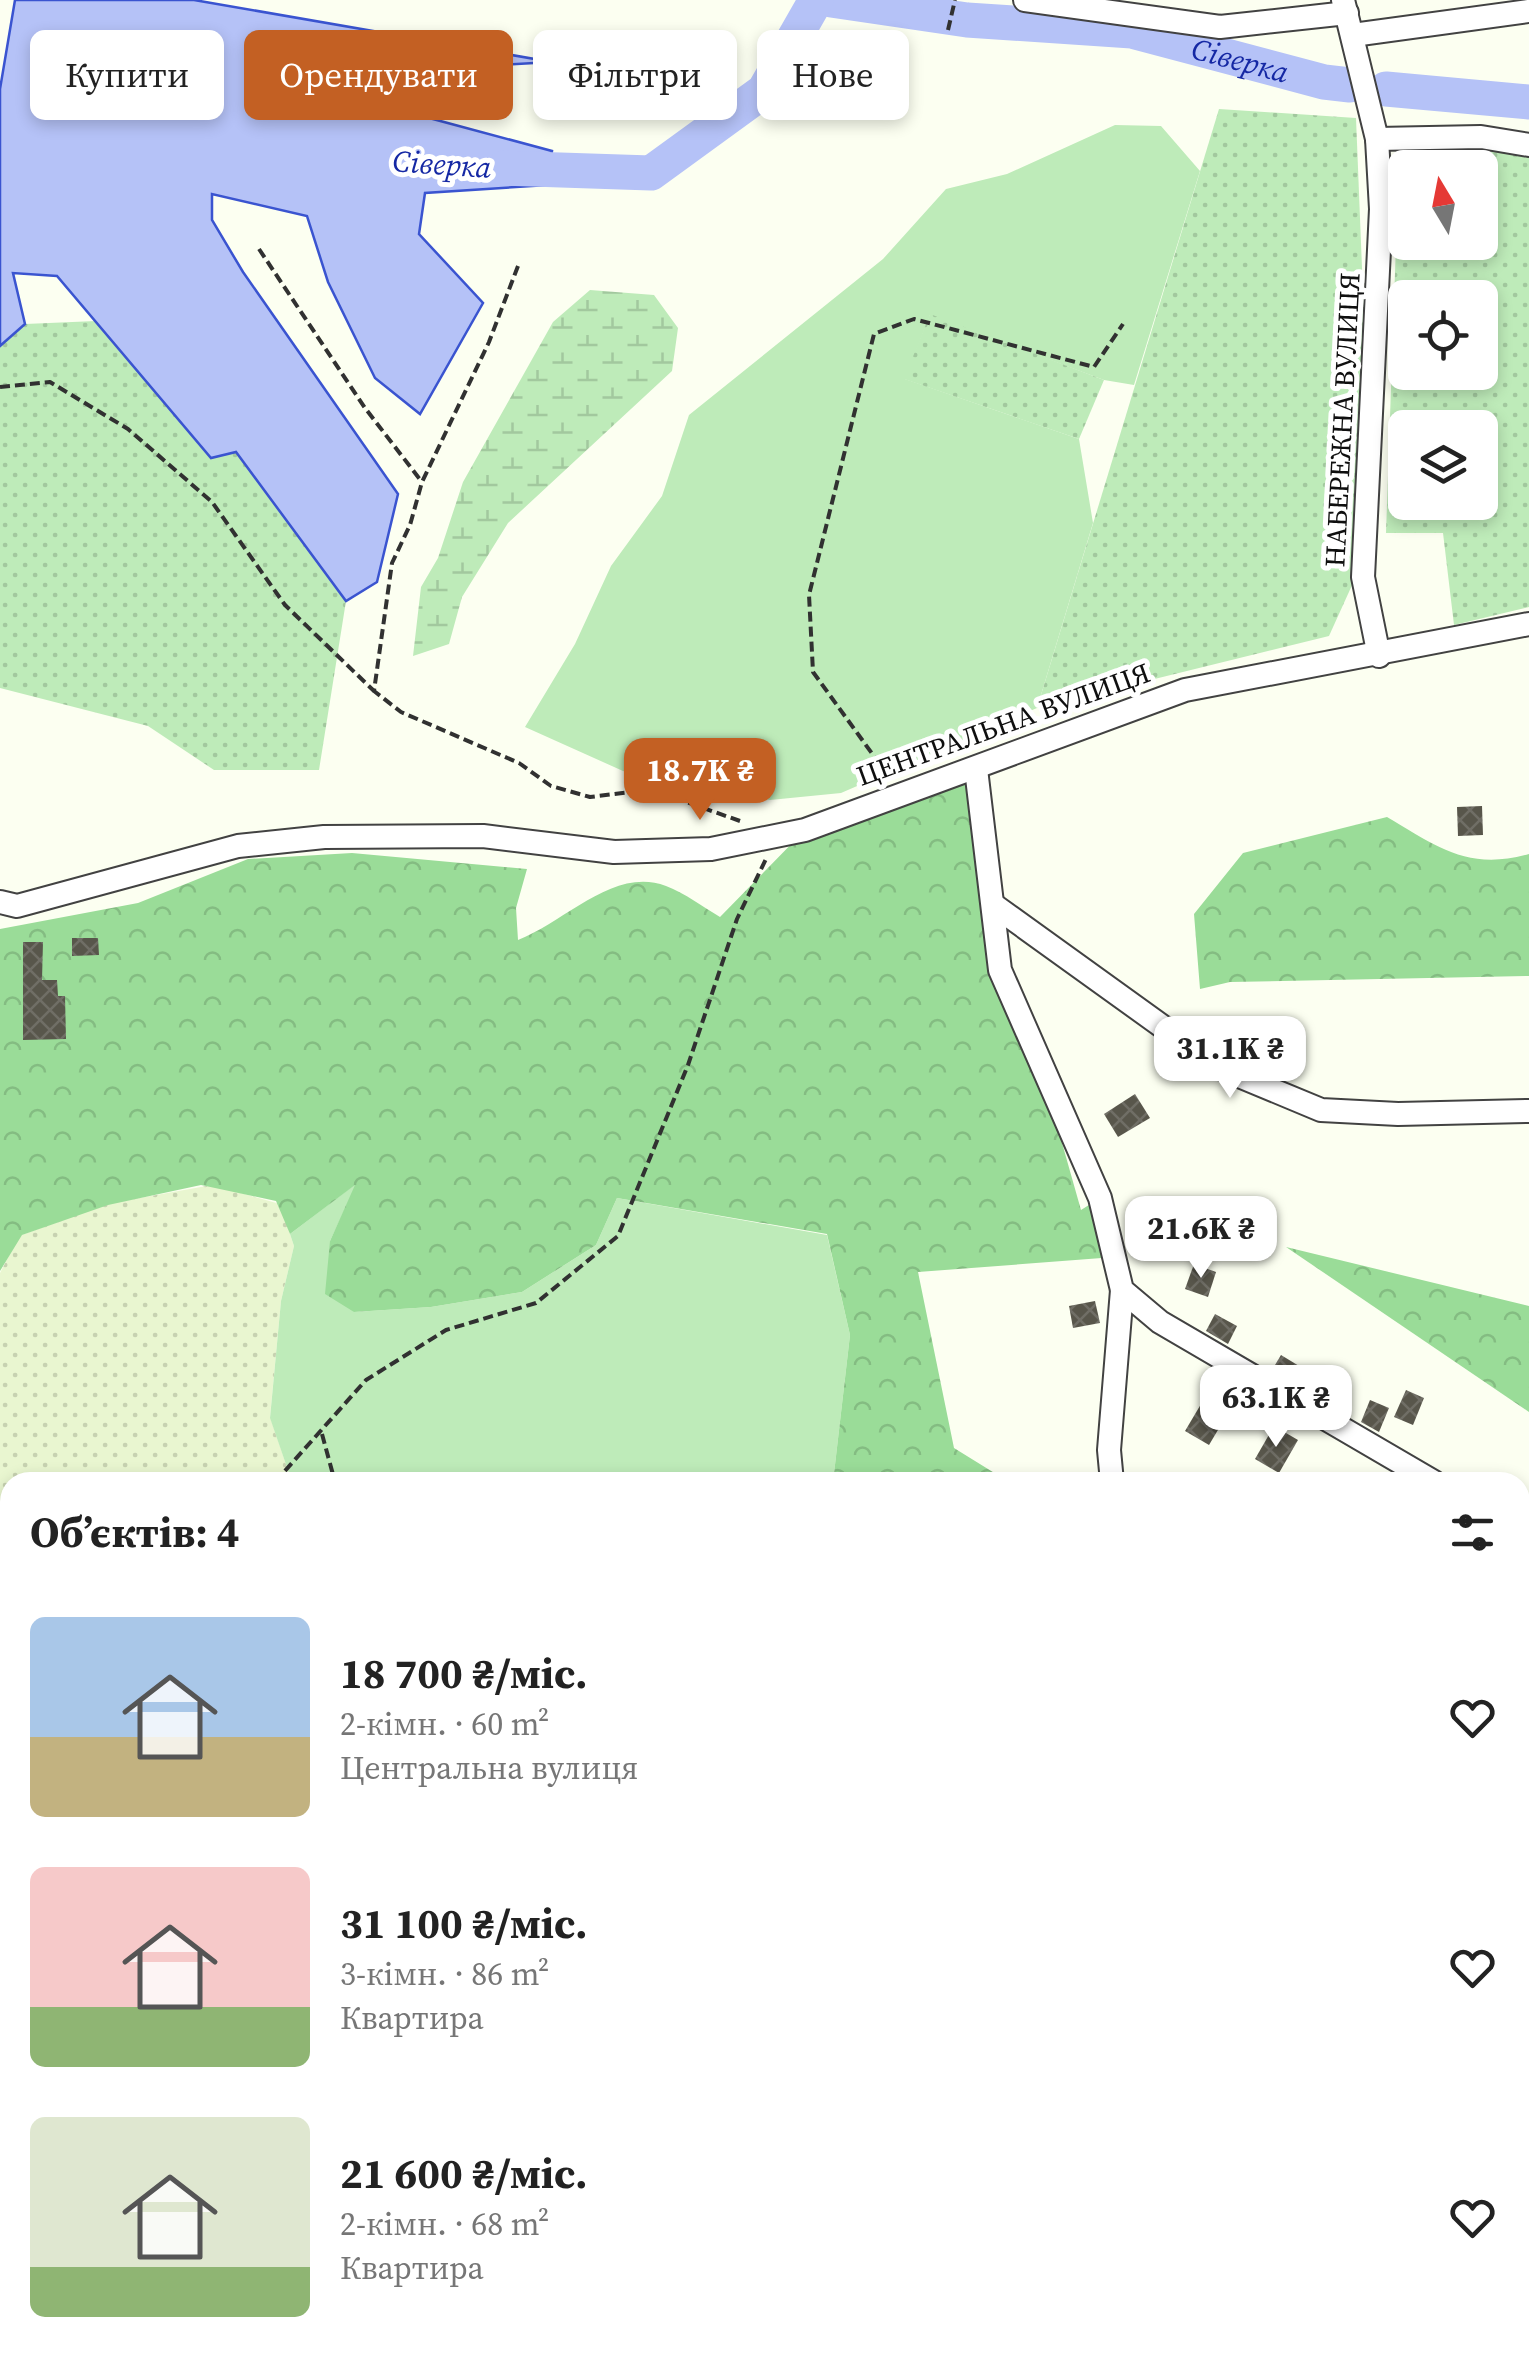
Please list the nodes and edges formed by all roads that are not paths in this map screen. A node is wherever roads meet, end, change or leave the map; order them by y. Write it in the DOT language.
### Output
graph roads {
  1 [pos="1025,0"];
  2 [pos="1529,11"];
  3 [pos="1348,16"];
  4 [pos="1377,140"];
  5 [pos="1529,145"];
  6 [pos="1529,624"];
  7 [pos="1379,656"];
  8 [pos="976,769"];
  9 [pos="0,902"];
  10 [pos="994,906"];
  11 [pos="1529,1111"];
  12 [pos="1122,1290"];
  13 [pos="1111,1472"];
  14 [pos="1417,1472"];
  1 -- 3 [label="street"];
  2 -- 3 [label="street"];
  3 -- 4 [label="street, НАБЕРЕЖНА ВУЛИЦЯ"];
  4 -- 5 [label="street"];
  4 -- 7 [label="street, НАБЕРЕЖНА ВУЛИЦЯ"];
  6 -- 7 [label="street"];
  7 -- 8 [label="street, ЦЕНТРАЛЬНА ВУЛИЦЯ"];
  8 -- 9 [label="street, ЦЕНТРАЛЬНА ВУЛИЦЯ"];
  8 -- 10 [label="street"];
  10 -- 11 [label="street"];
  10 -- 12 [label="street"];
  12 -- 13 [label="street"];
  12 -- 14 [label="street"];
}
